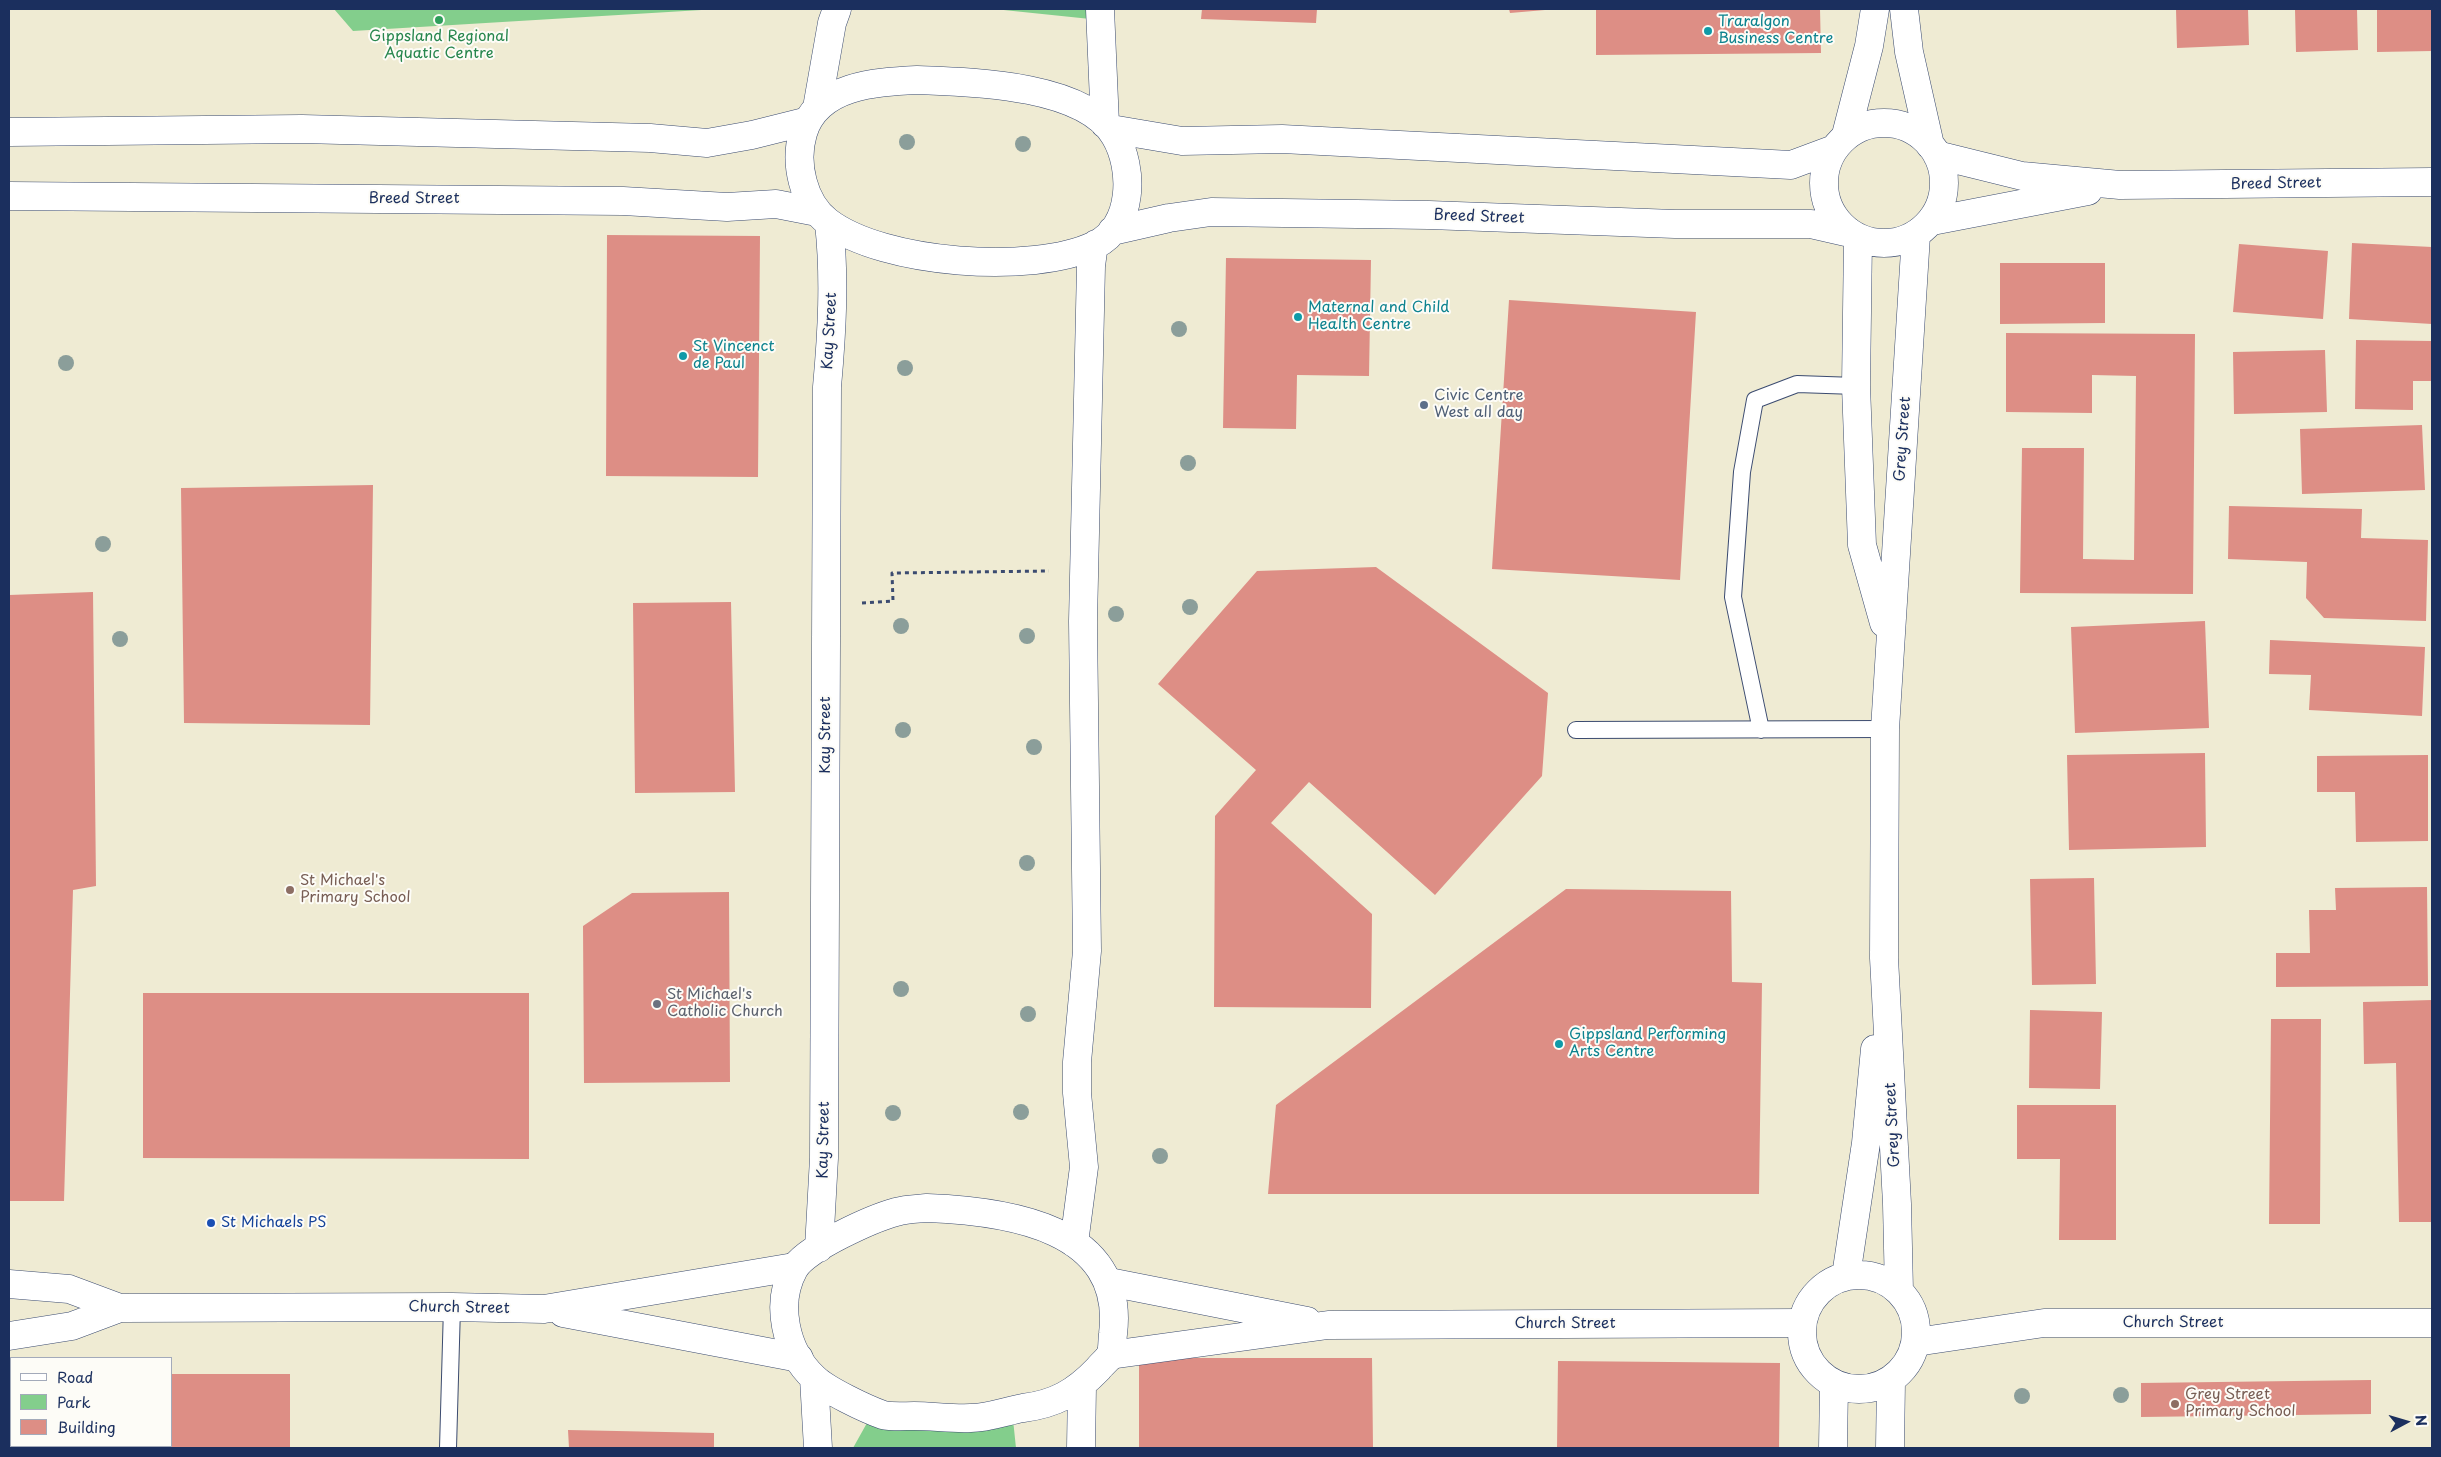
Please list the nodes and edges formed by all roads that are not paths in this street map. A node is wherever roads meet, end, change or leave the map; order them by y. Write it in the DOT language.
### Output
graph roads {
  1 [pos="837,9"];
  2 [pos="1100,9"];
  3 [pos="1875,9"];
  4 [pos="1904,9"];
  5 [pos="813,115"];
  6 [pos="1108,126"];
  7 [pos="9,132"];
  8 [pos="1840,142"];
  9 [pos="1934,150"];
  10 [pos="2432,182"];
  11 [pos="2120,185"];
  12 [pos="9,196"];
  13 [pos="823,218"];
  14 [pos="1924,228"];
  15 [pos="1852,235"];
  16 [pos="1104,238"];
  17 [pos="1856,386"];
  18 [pos="1890,643"];
  19 [pos="1886,729"];
  20 [pos="1576,730"];
  21 [pos="1761,730"];
  22 [pos="1884,958"];
  23 [pos="1074,1243"];
  24 [pos="819,1248"];
  25 [pos="794,1268"];
  26 [pos="1846,1276"];
  27 [pos="1109,1282"];
  28 [pos="9,1284"];
  29 [pos="1899,1291"];
  30 [pos="452,1307"];
  31 [pos="120,1308"];
  32 [pos="544,1309"];
  33 [pos="1802,1323"];
  34 [pos="2432,1323"];
  35 [pos="1328,1325"];
  36 [pos="9,1336"];
  37 [pos="1916,1342"];
  38 [pos="1110,1355"];
  39 [pos="806,1368"];
  40 [pos="1891,1381"];
  41 [pos="1834,1385"];
  42 [pos="1082,1386"];
  43 [pos="448,1448"];
  44 [pos="818,1448"];
  45 [pos="1081,1448"];
  46 [pos="1833,1448"];
  47 [pos="1890,1448"];
  1 -- 5 [label="street"];
  2 -- 6 [label="street"];
  3 -- 8 [label="street"];
  4 -- 9 [label="street"];
  5 -- 6 [label="street"];
  5 -- 7 [label="street"];
  5 -- 13 [label="street"];
  6 -- 8 [label="street"];
  6 -- 16 [label="street"];
  8 -- 9 [label="street"];
  8 -- 15 [label="street"];
  9 -- 11 [label="street, Breed Street"];
  9 -- 14 [label="street"];
  10 -- 11 [label="street, Breed Street"];
  11 -- 14 [label="street, Breed Street"];
  12 -- 13 [label="street, Breed Street"];
  13 -- 16 [label="street, Breed Street"];
  13 -- 24 [label="street, Kay Street"];
  14 -- 15 [label="street"];
  14 -- 18 [label="street, Grey Street"];
  15 -- 16 [label="street, Breed Street"];
  15 -- 17 [label="street, Grey Street"];
  16 -- 23 [label="street"];
  17 -- 18 [label="street, Grey Street"];
  17 -- 21 [label="lane"];
  18 -- 19 [label="street, Grey Street"];
  19 -- 21 [label="lane"];
  19 -- 22 [label="street, Grey Street"];
  20 -- 21 [label="lane"];
  22 -- 26 [label="street, Grey Street"];
  22 -- 29 [label="street, Grey Street"];
  23 -- 24 [label="street"];
  23 -- 27 [label="street"];
  24 -- 25 [label="street"];
  25 -- 32 [label="street, Church Street"];
  25 -- 39 [label="street"];
  26 -- 29 [label="street"];
  26 -- 33 [label="street"];
  27 -- 35 [label="street, Church Street"];
  27 -- 38 [label="street"];
  28 -- 31 [label="street, Church Street"];
  29 -- 37 [label="street"];
  30 -- 31 [label="street, Church Street"];
  30 -- 32 [label="street, Church Street"];
  30 -- 43 [label="lane"];
  31 -- 36 [label="street, Church Street"];
  32 -- 39 [label="street"];
  33 -- 35 [label="street, Church Street"];
  33 -- 41 [label="street"];
  34 -- 37 [label="street, Church Street"];
  35 -- 38 [label="street, Church Street"];
  37 -- 40 [label="street"];
  38 -- 42 [label="street"];
  39 -- 42 [label="street"];
  39 -- 44 [label="street"];
  40 -- 41 [label="street"];
  40 -- 47 [label="street"];
  41 -- 46 [label="street"];
  42 -- 45 [label="street"];
}
